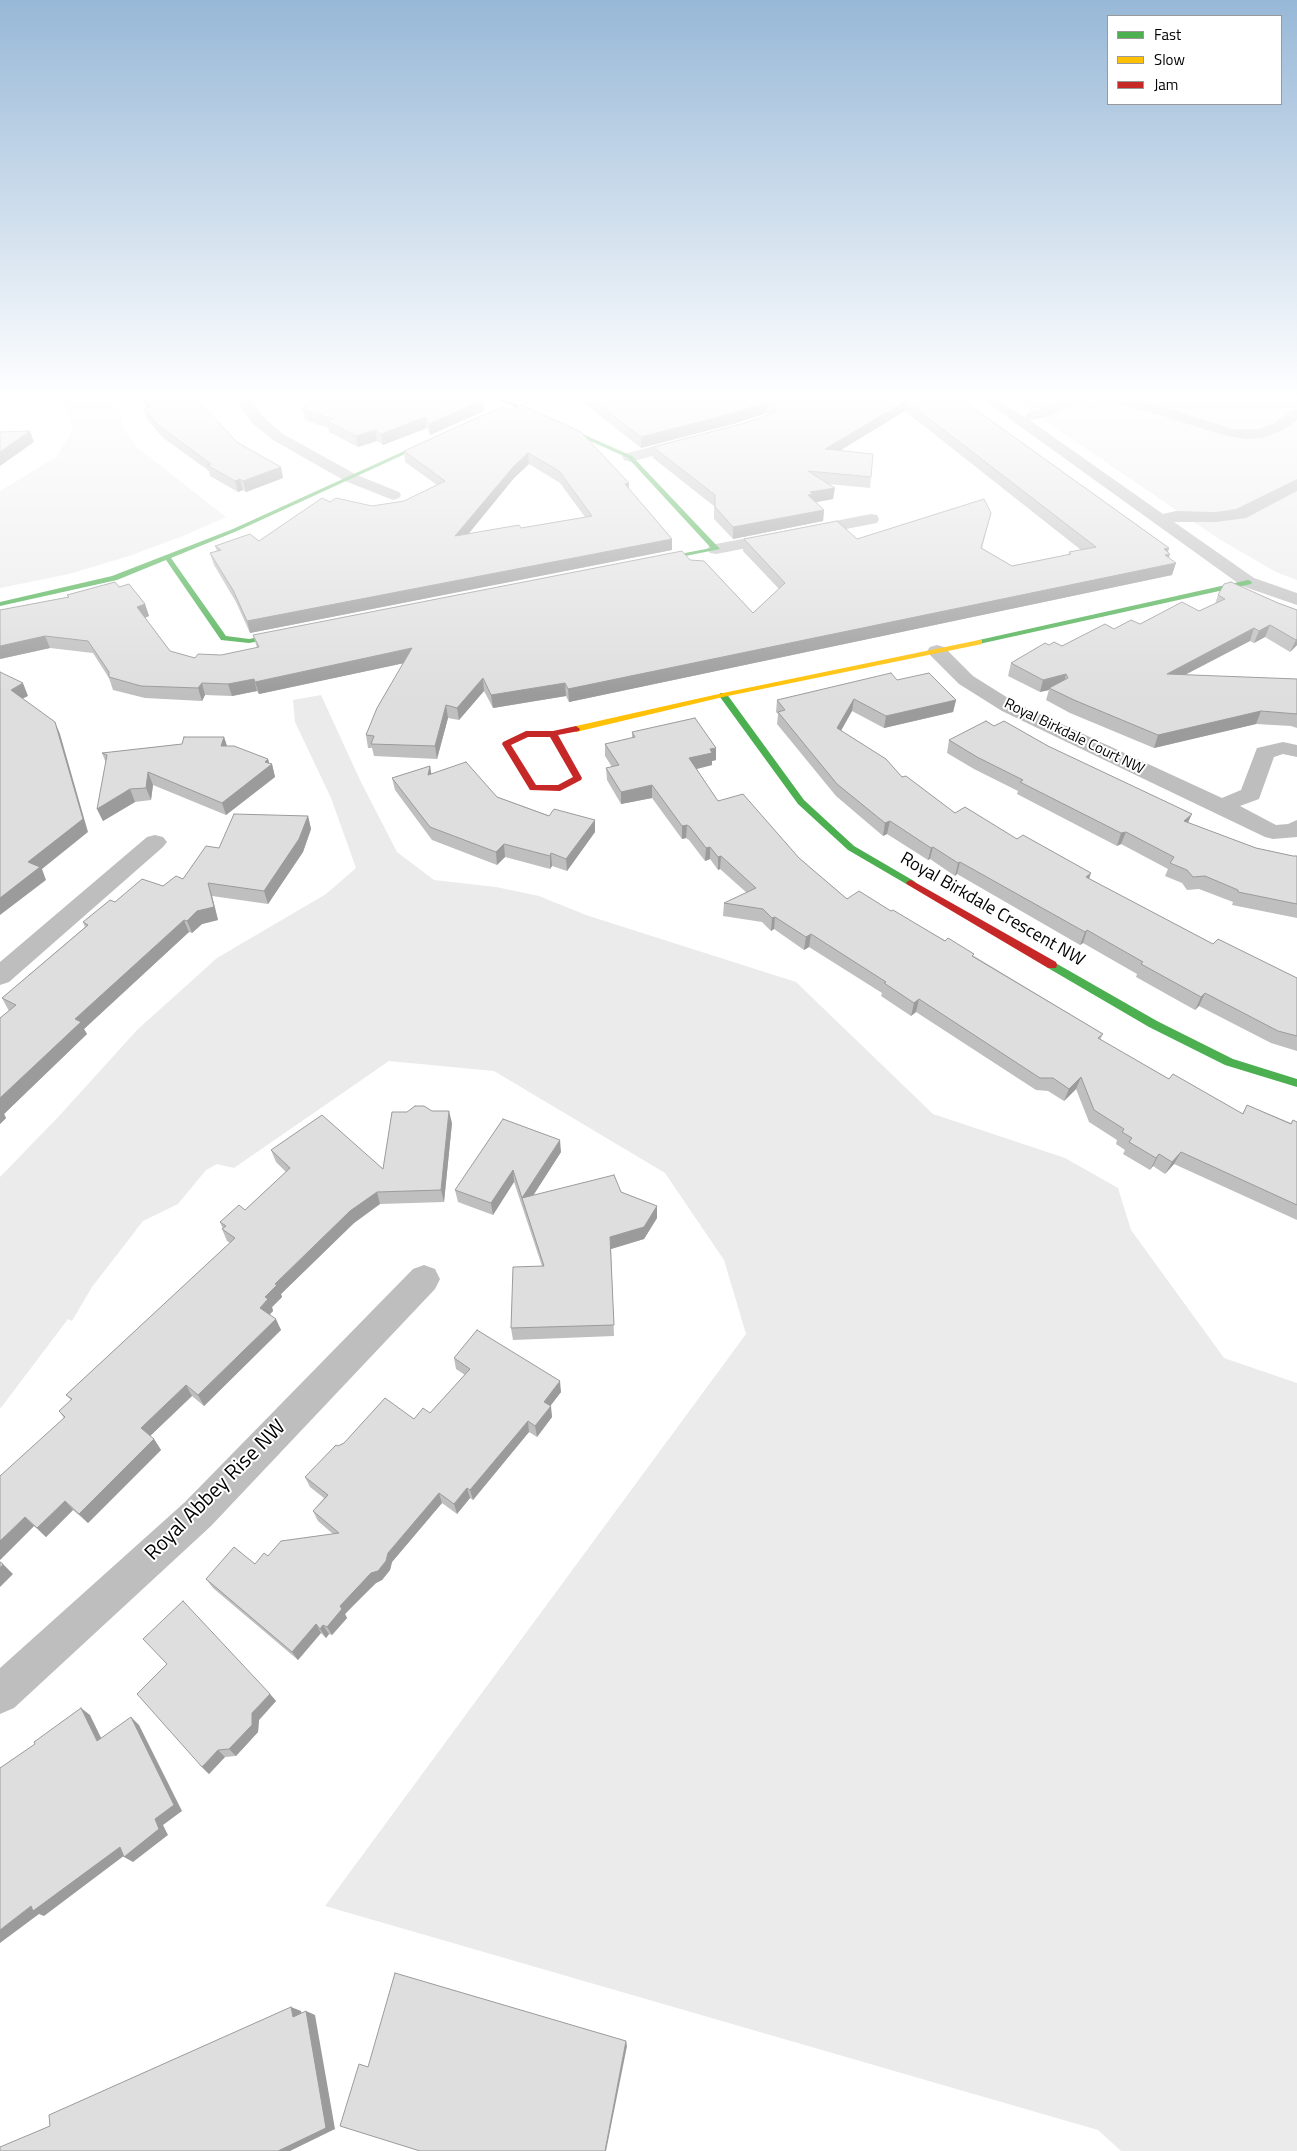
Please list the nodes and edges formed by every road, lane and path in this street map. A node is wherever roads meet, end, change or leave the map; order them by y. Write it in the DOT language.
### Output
graph roads {
  1 [pos="314,494"];
  2 [pos="665,494"];
  3 [pos="1125,494"];
  4 [pos="1279,494"];
  5 [pos="871,518"];
  6 [pos="1161,520"];
  7 [pos="716,549"];
  8 [pos="167,557"];
  9 [pos="638,564"];
  10 [pos="1248,582"];
  11 [pos="1297,599"];
  12 [pos="0,604"];
  13 [pos="298,631"];
  14 [pos="936,651"];
  15 [pos="723,695"];
  16 [pos="553,734"];
  17 [pos="1297,752"];
  18 [pos="1221,806"];
  19 [pos="1297,827"];
  20 [pos="156,842"];
  21 [pos="0,976"];
  22 [pos="1297,1084"];
  23 [pos="424,1279"];
  24 [pos="0,1694"];
  1 -- 8 [label="street"];
  2 -- 7 [label="street"];
  3 -- 6 [label="street"];
  4 -- 6 [label="street"];
  5 -- 7 [label="street"];
  6 -- 10 [label="street"];
  7 -- 9 [label="street"];
  8 -- 12 [label="street"];
  8 -- 13 [label="street"];
  10 -- 11 [label="street"];
  10 -- 14 [label="street"];
  14 -- 15 [label="street"];
  14 -- 18 [label="street, Royal Birkdale Court NW"];
  15 -- 16 [label="street"];
  15 -- 22 [label="street, Royal Birkdale Crescent NW"];
  16 -- 16 [label="street"];
  17 -- 18 [label="street"];
  18 -- 19 [label="street, Royal Birkdale Court NW"];
  20 -- 21 [label="street"];
  23 -- 24 [label="street, Royal Abbey Rise NW"];
}
